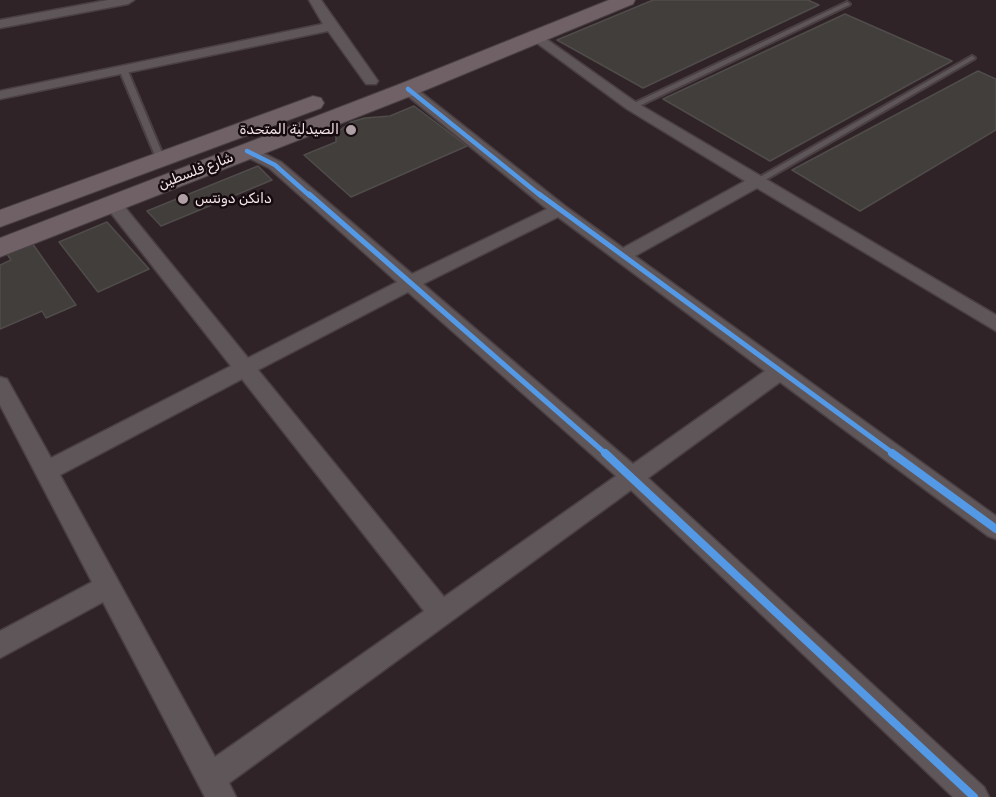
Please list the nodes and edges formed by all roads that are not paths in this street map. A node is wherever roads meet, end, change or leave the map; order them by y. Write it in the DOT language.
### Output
graph roads {
  1 [pos="128,0"];
  2 [pos="315,0"];
  3 [pos="580,0"];
  4 [pos="626,0"];
  5 [pos="847,4"];
  6 [pos="0,24"];
  7 [pos="331,26"];
  8 [pos="535,35"];
  9 [pos="972,58"];
  10 [pos="123,69"];
  11 [pos="371,81"];
  12 [pos="408,88"];
  13 [pos="0,95"];
  14 [pos="632,106"];
  15 [pos="247,152"];
  16 [pos="161,160"];
  17 [pos="757,181"];
  18 [pos="113,204"];
  19 [pos="559,210"];
  20 [pos="0,219"];
  21 [pos="0,248"];
  22 [pos="622,256"];
  23 [pos="410,283"];
  24 [pos="996,324"];
  25 [pos="245,369"];
  26 [pos="780,370"];
  27 [pos="0,385"];
  28 [pos="46,471"];
  29 [pos="632,476"];
  30 [pos="996,529"];
  31 [pos="108,586"];
  32 [pos="441,613"];
  33 [pos="0,645"];
  34 [pos="216,788"];
  35 [pos="974,797"];
  1 -- 6 [label="street"];
  2 -- 7 [label="street"];
  3 -- 11 [label="main road, شارع فلسطين"];
  4 -- 8 [label="main road, شارع فلسطين"];
  5 -- 14 [label="lane"];
  7 -- 10 [label="street"];
  7 -- 11 [label="street"];
  8 -- 12 [label="main road, شارع فلسطين"];
  8 -- 14 [label="street"];
  9 -- 17 [label="lane"];
  10 -- 13 [label="street"];
  10 -- 16 [label="lane"];
  11 -- 16 [label="main road, شارع فلسطين"];
  12 -- 15 [label="main road, شارع فلسطين"];
  12 -- 19 [label="street"];
  14 -- 17 [label="street"];
  15 -- 18 [label="main road, شارع فلسطين"];
  15 -- 23 [label="street"];
  16 -- 20 [label="main road, شارع فلسطين"];
  17 -- 22 [label="street"];
  17 -- 24 [label="street"];
  18 -- 21 [label="main road, شارع فلسطين"];
  18 -- 25 [label="street"];
  19 -- 22 [label="street"];
  19 -- 23 [label="street"];
  22 -- 26 [label="street"];
  23 -- 25 [label="street"];
  23 -- 29 [label="street"];
  25 -- 28 [label="street"];
  25 -- 32 [label="street"];
  26 -- 29 [label="street"];
  26 -- 30 [label="street"];
  27 -- 28 [label="street"];
  28 -- 31 [label="street"];
  29 -- 32 [label="street"];
  29 -- 35 [label="street"];
  31 -- 33 [label="street"];
  31 -- 34 [label="street"];
  32 -- 34 [label="street"];
}
